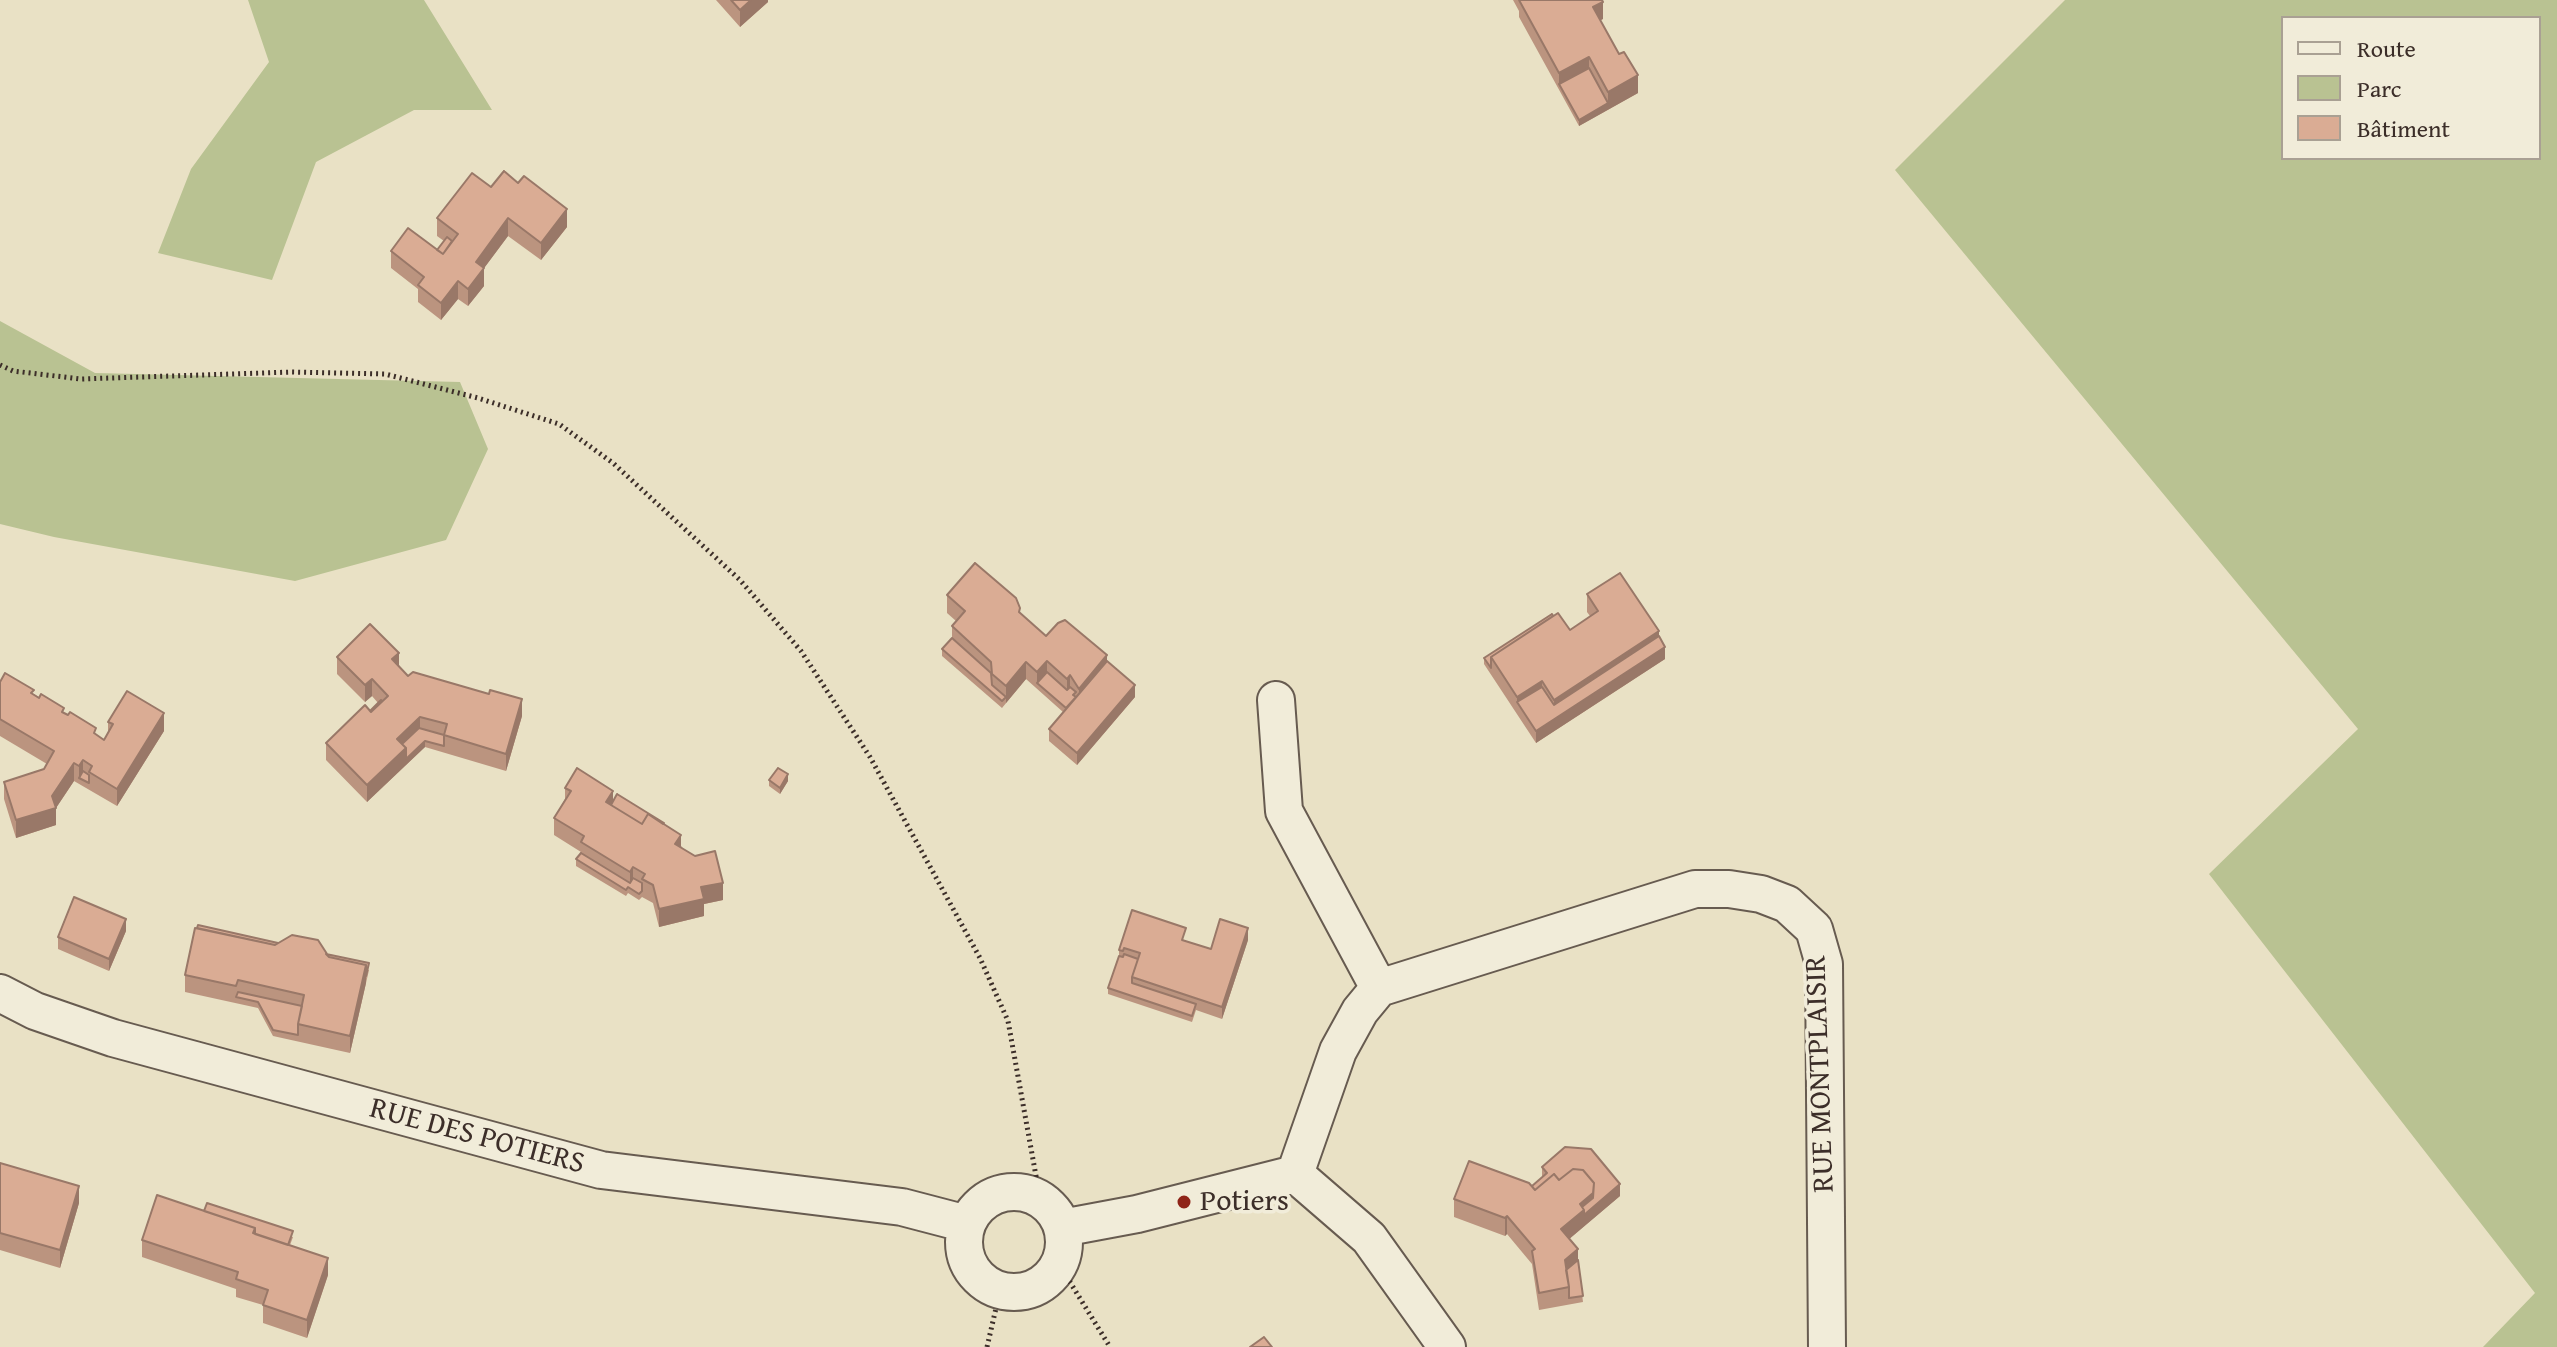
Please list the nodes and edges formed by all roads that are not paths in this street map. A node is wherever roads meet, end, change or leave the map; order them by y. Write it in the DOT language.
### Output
graph roads {
  1 [pos="1276,700"];
  2 [pos="1379,988"];
  3 [pos="0,993"];
  4 [pos="1295,1174"];
  5 [pos="967,1224"];
  6 [pos="1062,1228"];
  7 [pos="1447,1347"];
  8 [pos="1827,1347"];
  1 -- 2 [label="street"];
  2 -- 4 [label="street"];
  2 -- 8 [label="street, RUE MONTPLAISIR"];
  3 -- 5 [label="street, RUE DES POTIERS"];
  4 -- 6 [label="street"];
  4 -- 7 [label="street"];
  5 -- 6 [label="street"];
  5 -- 6 [label="street"];
}
